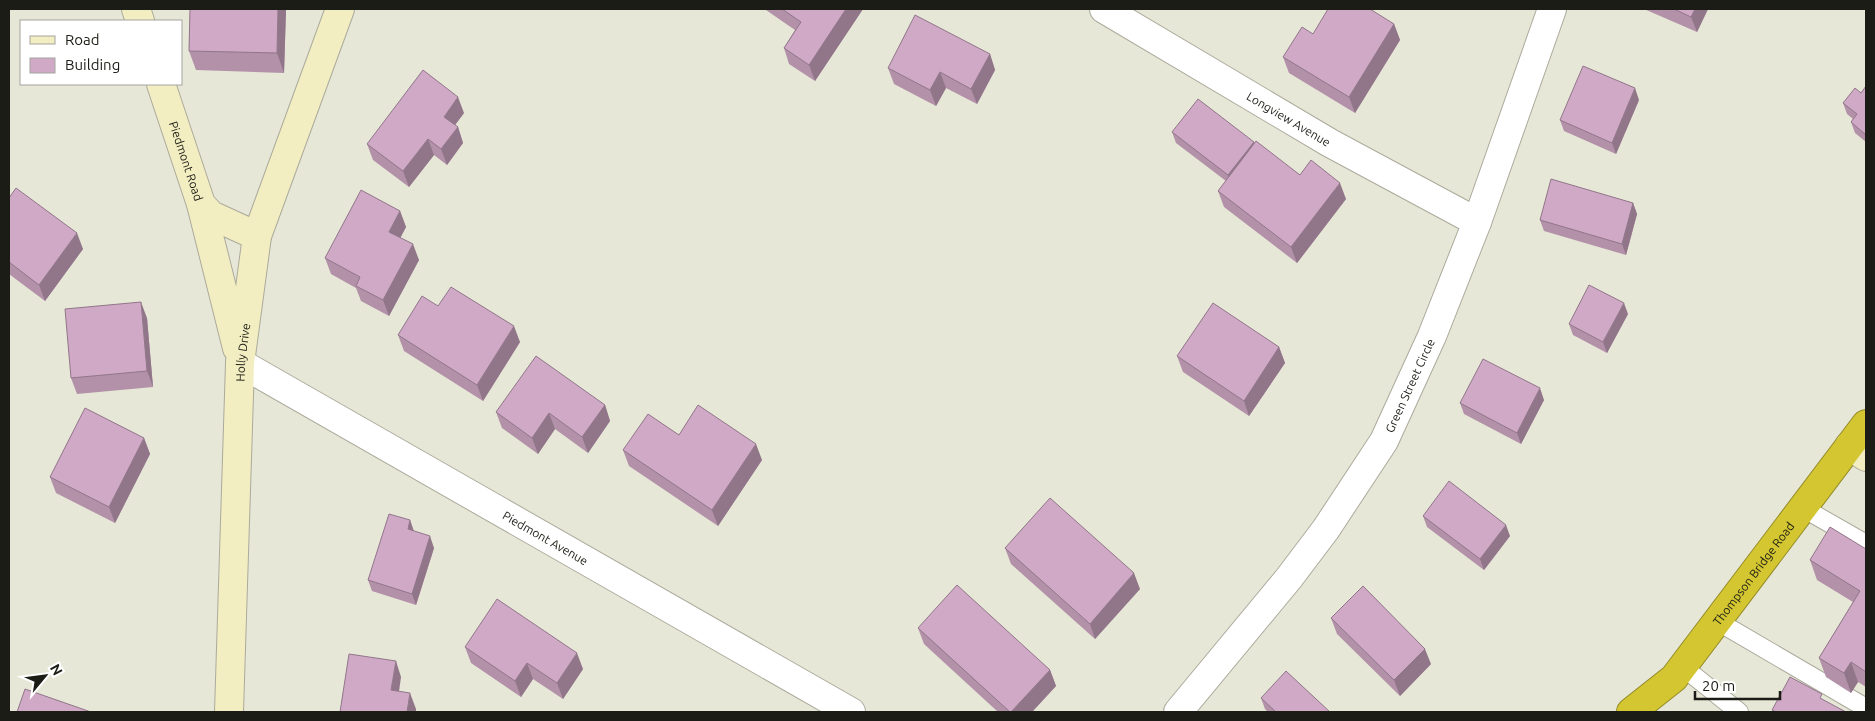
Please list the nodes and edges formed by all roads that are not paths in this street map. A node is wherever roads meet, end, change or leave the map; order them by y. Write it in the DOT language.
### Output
graph roads {
  1 [pos="340,9"];
  2 [pos="1104,9"];
  3 [pos="1552,9"];
  4 [pos="161,85"];
  5 [pos="201,204"];
  6 [pos="1477,222"];
  7 [pos="258,236"];
  8 [pos="240,363"];
  9 [pos="1866,424"];
  10 [pos="1858,452"];
  11 [pos="1802,508"];
  12 [pos="1866,544"];
  13 [pos="1717,621"];
  14 [pos="1683,667"];
  15 [pos="1866,708"];
  16 [pos="228,712"];
  17 [pos="851,712"];
  18 [pos="1178,712"];
  19 [pos="1631,712"];
  20 [pos="1739,712"];
  1 -- 7 [label="street, Holly Drive"];
  2 -- 6 [label="street, Longview Avenue"];
  3 -- 6 [label="street, Green Street Circle"];
  4 -- 5 [label="street, Piedmont Road"];
  5 -- 7 [label="street, Piedmont Road"];
  5 -- 8 [label="street"];
  6 -- 18 [label="street, Green Street Circle"];
  7 -- 8 [label="street, Holly Drive"];
  8 -- 16 [label="street, Holly Drive"];
  8 -- 17 [label="street, Piedmont Avenue"];
  9 -- 10 [label="highway, Thompson Bridge Road"];
  10 -- 11 [label="highway, Thompson Bridge Road"];
  11 -- 12 [label="lane"];
  11 -- 13 [label="highway, Thompson Bridge Road"];
  13 -- 14 [label="highway, Thompson Bridge Road"];
  13 -- 15 [label="lane"];
  14 -- 19 [label="highway, Thompson Bridge Road"];
  14 -- 20 [label="lane"];
}
